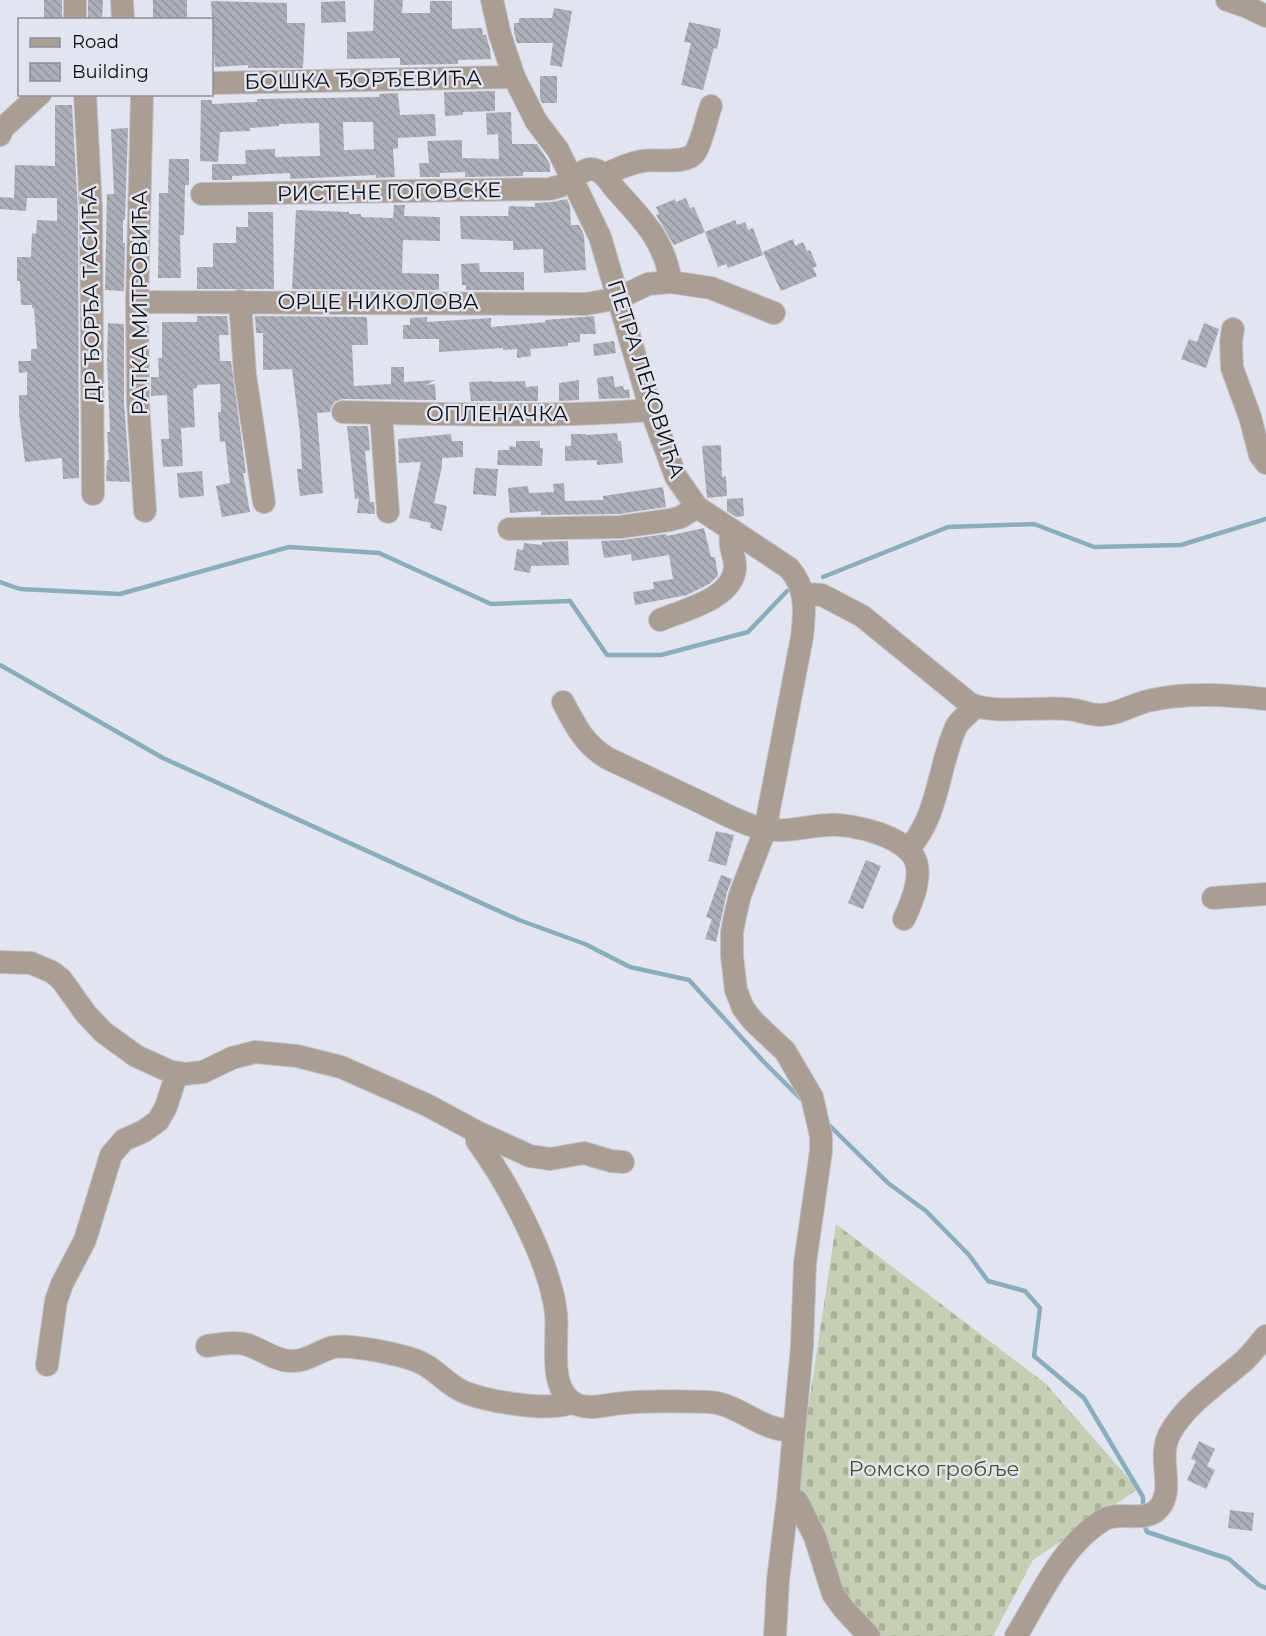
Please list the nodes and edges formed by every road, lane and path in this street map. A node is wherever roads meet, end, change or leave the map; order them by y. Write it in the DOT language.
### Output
graph roads {
  1 [pos="75,0"];
  2 [pos="122,0"];
  3 [pos="492,0"];
  4 [pos="1227,0"];
  5 [pos="1266,16"];
  6 [pos="75,18"];
  7 [pos="123,18"];
  8 [pos="514,77"];
  9 [pos="213,83"];
  10 [pos="38,96"];
  11 [pos="85,96"];
  12 [pos="142,96"];
  13 [pos="711,106"];
  14 [pos="1,129"];
  15 [pos="604,175"];
  16 [pos="573,179"];
  17 [pos="202,194"];
  18 [pos="671,282"];
  19 [pos="619,298"];
  20 [pos="240,301"];
  21 [pos="137,302"];
  22 [pos="774,313"];
  23 [pos="1233,329"];
  24 [pos="651,410"];
  25 [pos="343,412"];
  26 [pos="381,413"];
  27 [pos="1266,463"];
  28 [pos="93,494"];
  29 [pos="264,502"];
  30 [pos="697,507"];
  31 [pos="145,511"];
  32 [pos="388,512"];
  33 [pos="509,530"];
  34 [pos="733,531"];
  35 [pos="804,594"];
  36 [pos="660,620"];
  37 [pos="1266,699"];
  38 [pos="563,702"];
  39 [pos="975,706"];
  40 [pos="765,830"];
  41 [pos="908,849"];
  42 [pos="1266,894"];
  43 [pos="1213,898"];
  44 [pos="904,919"];
  45 [pos="0,962"];
  46 [pos="177,1073"];
  47 [pos="477,1132"];
  48 [pos="623,1162"];
  49 [pos="1266,1336"];
  50 [pos="207,1346"];
  51 [pos="47,1365"];
  52 [pos="572,1402"];
  53 [pos="794,1430"];
  54 [pos="788,1498"];
  55 [pos="775,1636"];
  56 [pos="868,1636"];
  57 [pos="1016,1636"];
  1 -- 6 [label="street"];
  2 -- 7 [label="street"];
  3 -- 8 [label="street, ПЕТРА ЛЕКОВИЋА"];
  4 -- 5 [label="street"];
  8 -- 9 [label="street, БОШКА ЂОРЂЕВИЋА"];
  8 -- 16 [label="street, ПЕТРА ЛЕКОВИЋА"];
  10 -- 14 [label="street"];
  11 -- 28 [label="street, ДР ЂОРЂА ТАСИЋА"];
  12 -- 21 [label="street, РАТКА МИТРОВИЋА"];
  13 -- 15 [label="street"];
  15 -- 16 [label="street, РИСТЕНЕ ГОГОВСКЕ"];
  15 -- 18 [label="street"];
  16 -- 17 [label="street, РИСТЕНЕ ГОГОВСКЕ"];
  16 -- 19 [label="street, ПЕТРА ЛЕКОВИЋА"];
  18 -- 19 [label="street, ОРЦЕ НИКОЛОВА"];
  18 -- 22 [label="street, ОРЦЕ НИКОЛОВА"];
  19 -- 20 [label="street, ОРЦЕ НИКОЛОВА"];
  19 -- 24 [label="street, ПЕТРА ЛЕКОВИЋА"];
  20 -- 21 [label="street, ОРЦЕ НИКОЛОВА"];
  20 -- 29 [label="street"];
  21 -- 31 [label="street, РАТКА МИТРОВИЋА"];
  23 -- 27 [label="street"];
  24 -- 26 [label="street, ОПЛЕНАЧКА"];
  24 -- 30 [label="street, ПЕТРА ЛЕКОВИЋА"];
  25 -- 26 [label="street, ОПЛЕНАЧКА"];
  26 -- 32 [label="street"];
  30 -- 33 [label="street"];
  30 -- 34 [label="street, ПЕТРА ЛЕКОВИЋА"];
  34 -- 35 [label="street, ПЕТРА ЛЕКОВИЋА"];
  34 -- 36 [label="street"];
  35 -- 39 [label="street"];
  35 -- 40 [label="street, ПЕТРА ЛЕКОВИЋА"];
  37 -- 39 [label="street"];
  38 -- 40 [label="street"];
  39 -- 41 [label="street"];
  40 -- 41 [label="street"];
  40 -- 53 [label="street, ПЕТРА ЛЕКОВИЋА"];
  41 -- 44 [label="street"];
  42 -- 43 [label="street"];
  45 -- 46 [label="street"];
  46 -- 47 [label="street"];
  46 -- 51 [label="street"];
  47 -- 48 [label="street"];
  47 -- 52 [label="street"];
  49 -- 57 [label="street"];
  50 -- 52 [label="street"];
  52 -- 53 [label="street"];
  53 -- 54 [label="street, ПЕТРА ЛЕКОВИЋА"];
  54 -- 55 [label="street, ПЕТРА ЛЕКОВИЋА"];
  54 -- 56 [label="street"];
}
